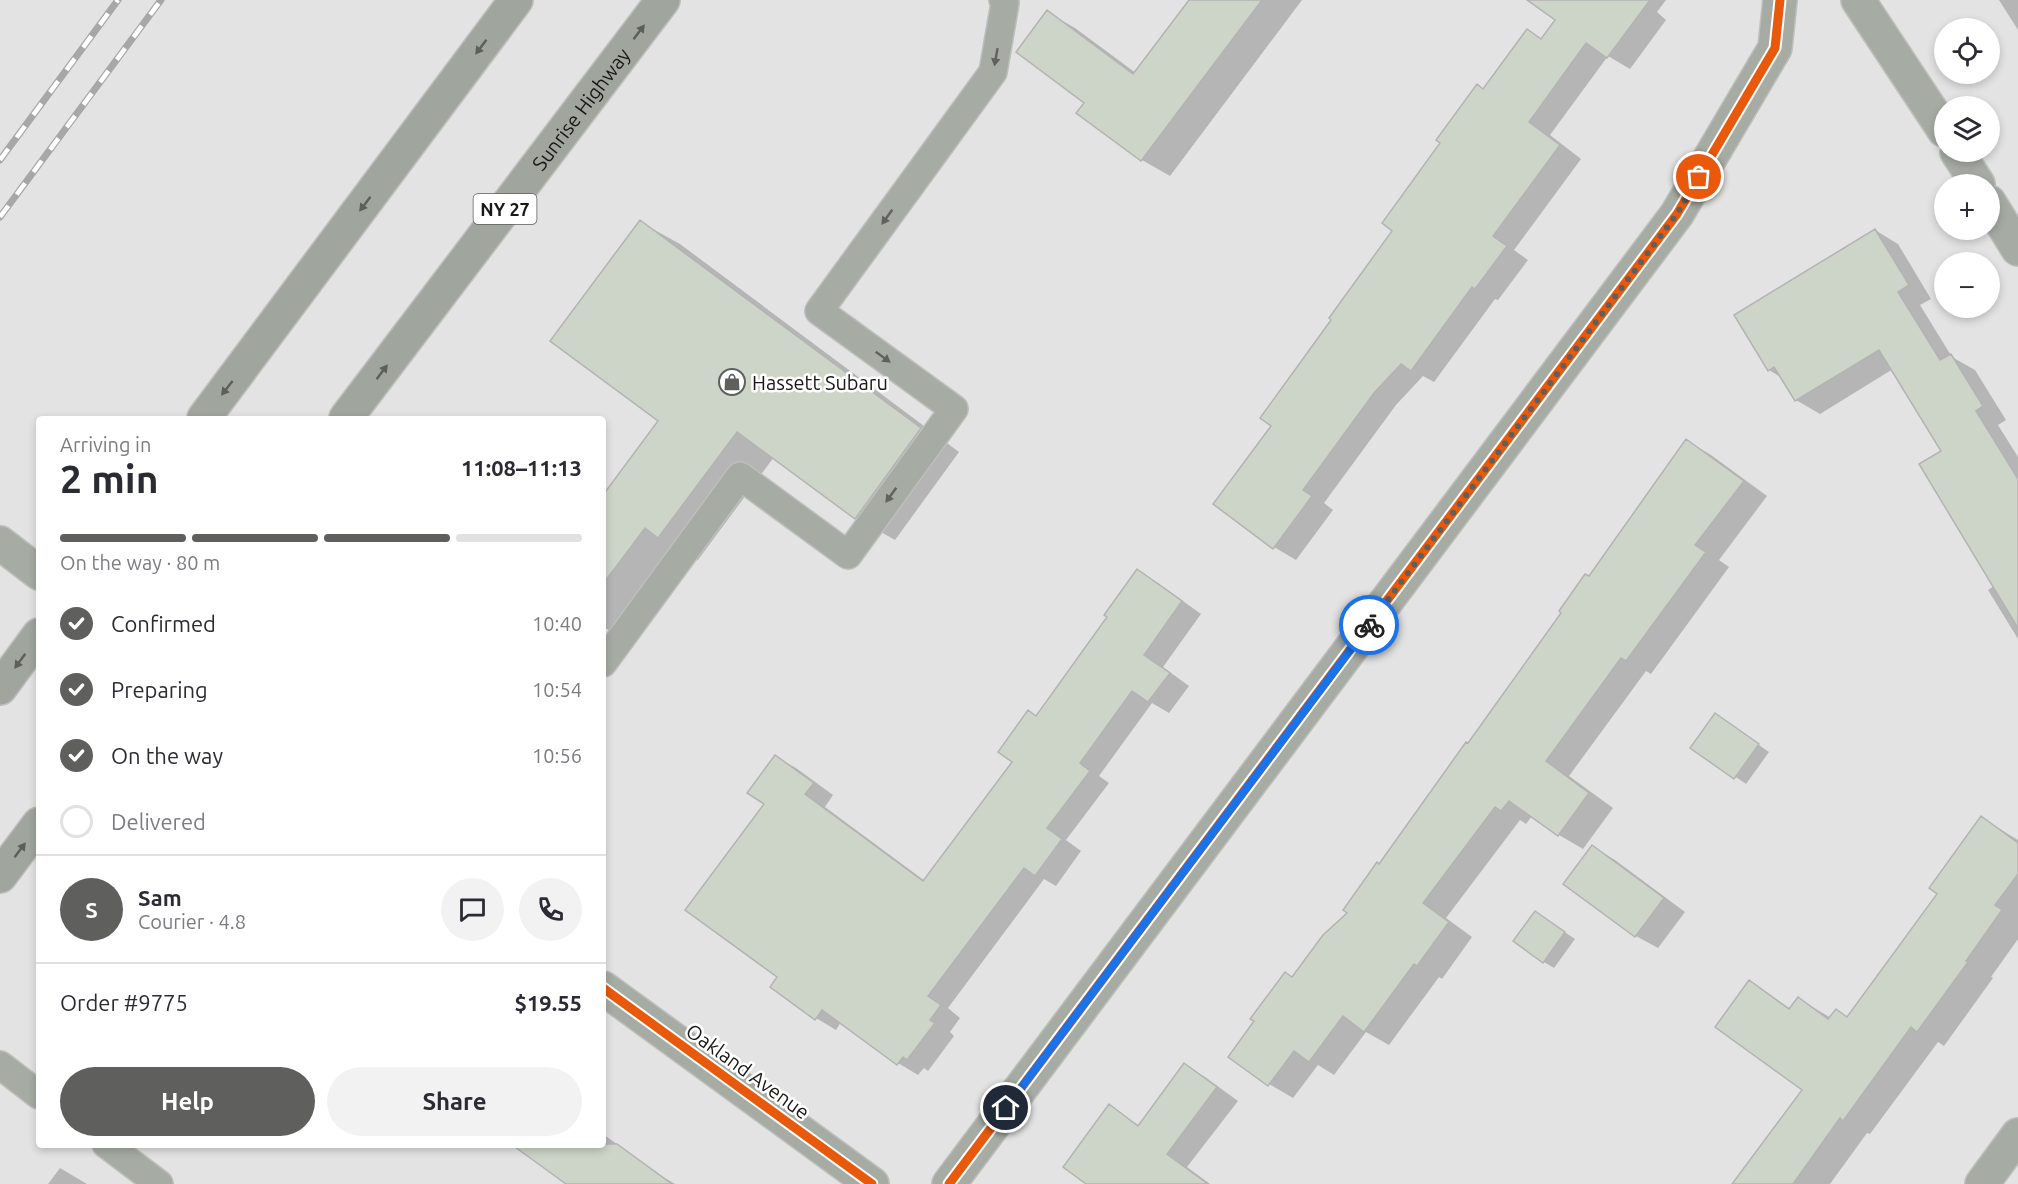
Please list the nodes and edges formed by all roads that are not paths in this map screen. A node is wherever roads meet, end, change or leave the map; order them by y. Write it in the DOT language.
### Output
graph roads {
  1 [pos="516,0"];
  2 [pos="663,0"];
  3 [pos="1003,0"];
  4 [pos="1780,0"];
  5 [pos="1858,0"];
  6 [pos="1934,115"];
  7 [pos="2000,220"];
  8 [pos="2018,249"];
  9 [pos="205,416"];
  10 [pos="348,416"];
  11 [pos="0,543"];
  12 [pos="36,571"];
  13 [pos="36,638"];
  14 [pos="606,659"];
  15 [pos="0,688"];
  16 [pos="36,828"];
  17 [pos="0,876"];
  18 [pos="606,990"];
  19 [pos="0,1065"];
  20 [pos="36,1093"];
  21 [pos="2018,1135"];
  22 [pos="111,1148"];
  23 [pos="159,1184"];
  24 [pos="872,1184"];
  25 [pos="949,1184"];
  26 [pos="1982,1184"];
  1 -- 9 [label="highway, one-way"];
  10 -- 2 [label="highway, Sunrise Highway / NY 27, one-way"];
  3 -- 14 [label="lane, one-way"];
  4 -- 25 [label="street"];
  5 -- 6 [label="street"];
  7 -- 8 [label="street"];
  11 -- 12 [label="street"];
  13 -- 15 [label="highway, one-way"];
  17 -- 16 [label="highway, one-way"];
  18 -- 24 [label="street, Oakland Avenue"];
  19 -- 20 [label="lane"];
  21 -- 26 [label="street"];
  22 -- 23 [label="lane"];
}
